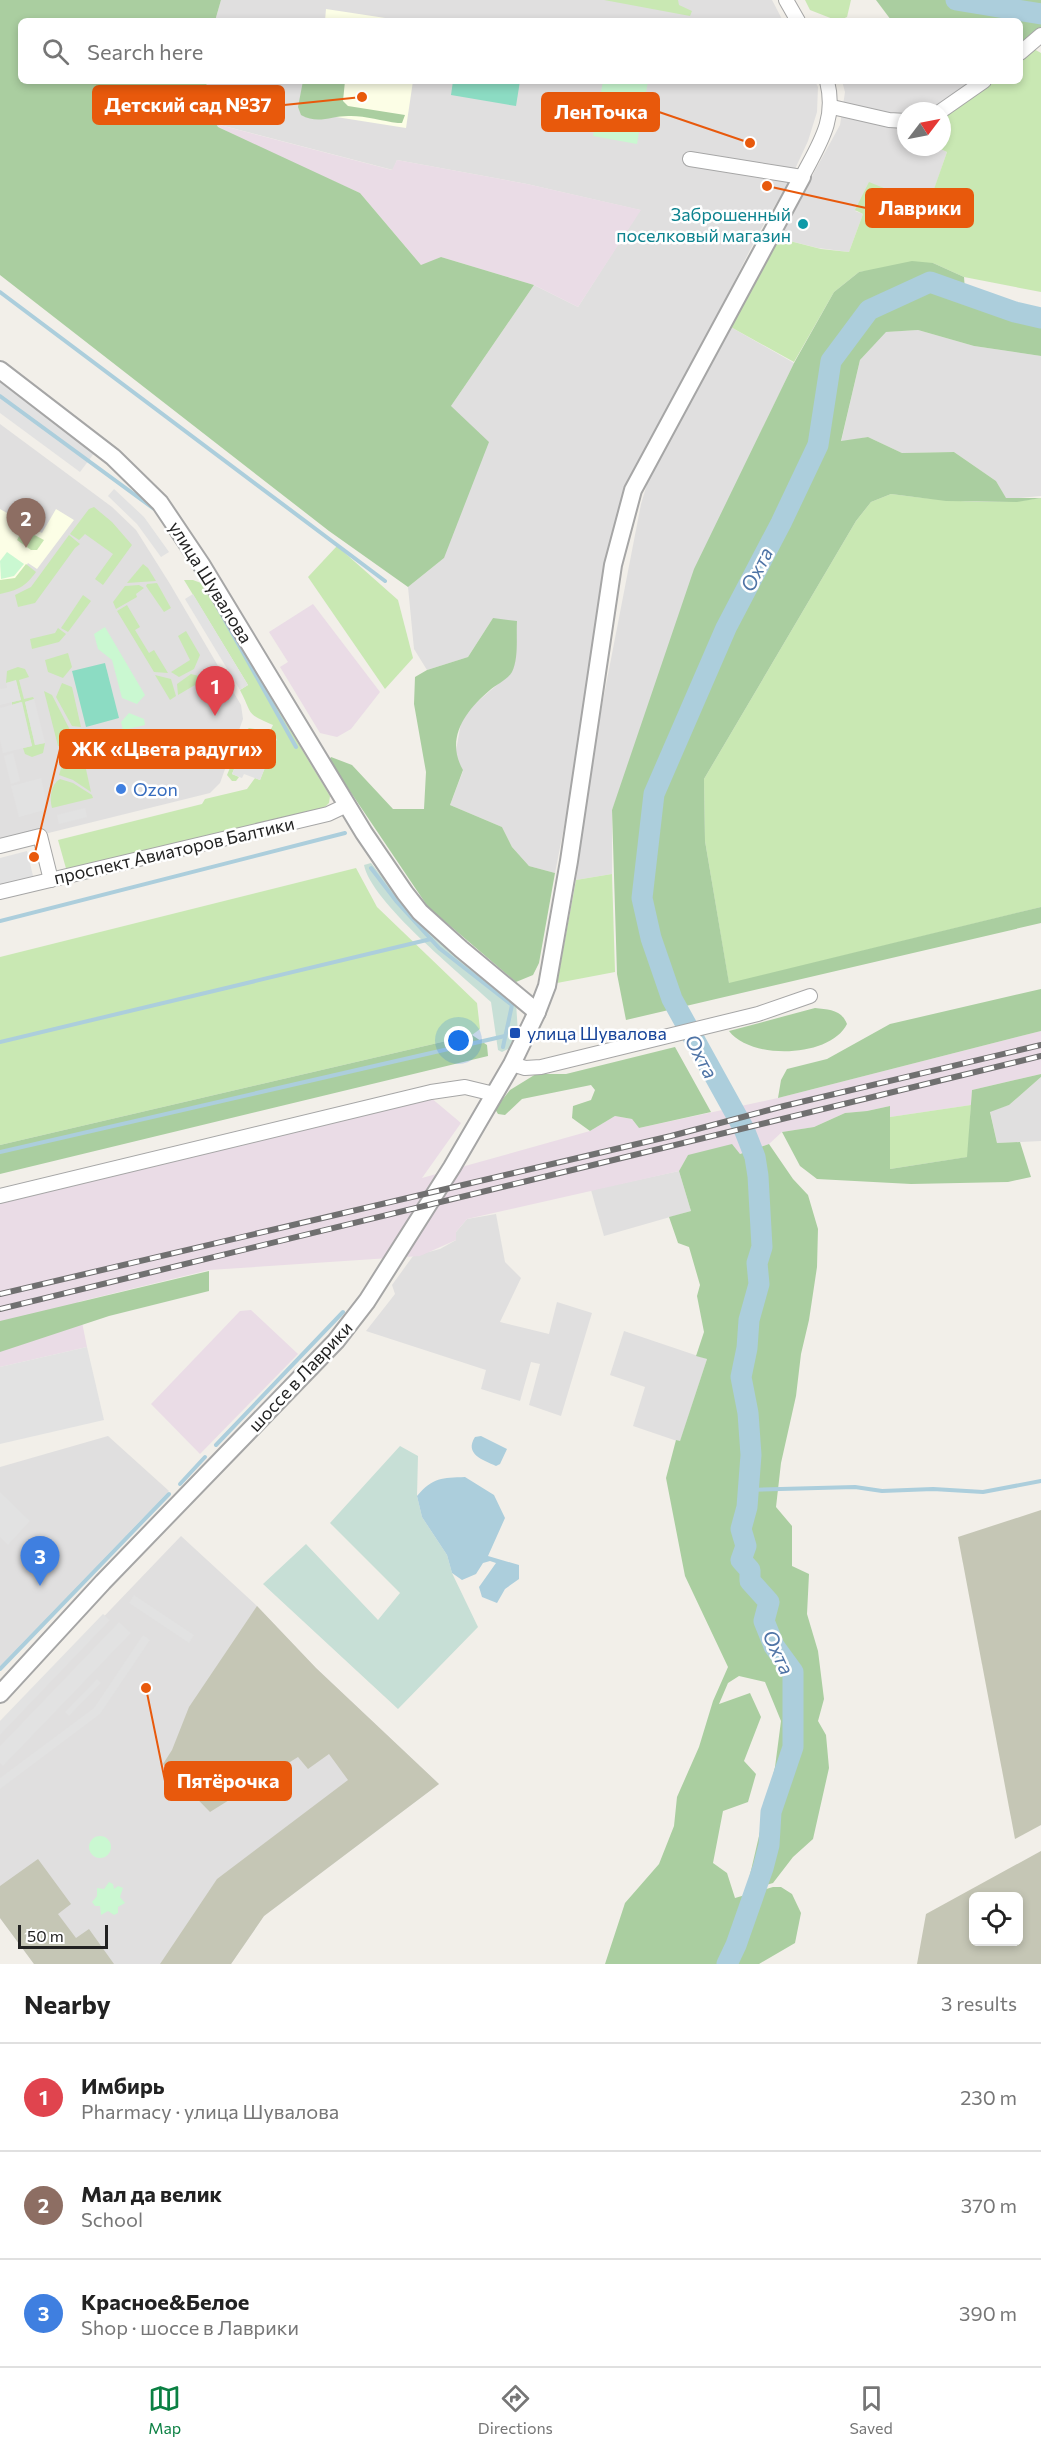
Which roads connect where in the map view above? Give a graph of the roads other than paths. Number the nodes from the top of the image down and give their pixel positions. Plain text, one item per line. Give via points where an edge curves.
1 (786, 0) edge
2 (796, 18) edge
3 (1041, 34) edge
4 (1023, 50) edge
5 (827, 84) edge
6 (980, 84) edge
7 (951, 104) edge
8 (831, 107) junction
9 (897, 120) edge
10 (690, 159) dead end
11 (802, 177) junction
12 (0, 370) edge
13 (347, 805) junction
14 (0, 846) edge
15 (51, 880) junction
16 (0, 892) edge
17 (810, 996) dead end
18 (537, 1012) junction
19 (512, 1064) junction
20 (494, 1094) junction
21 (0, 1196) edge
22 (0, 1694) edge

1 - 2 street
3 - 4 street
5 - 8 street
6 - 7 street
8 - 9 street
8 - 11 street via 828,126
10 - 11 street
11 - 18 street, шоссе в Лаврики via 633,490 613,565 569,861 547,986
12 - 13 street, улица Шувалова via 113,457 160,503
13 - 15 street, проспект Авиаторов Балтики via 328,814
13 - 18 street, улица Шувалова via 420,912
14 - 15 street via 40,836
15 - 16 street, проспект Авиаторов Балтики
17 - 19 street via 758,1014 541,1067
18 - 19 street, шоссе в Лаврики
19 - 20 street, шоссе в Лаврики
20 - 21 street via 465,1087 431,1092
20 - 22 street, шоссе в Лаврики via 368,1301 336,1341

